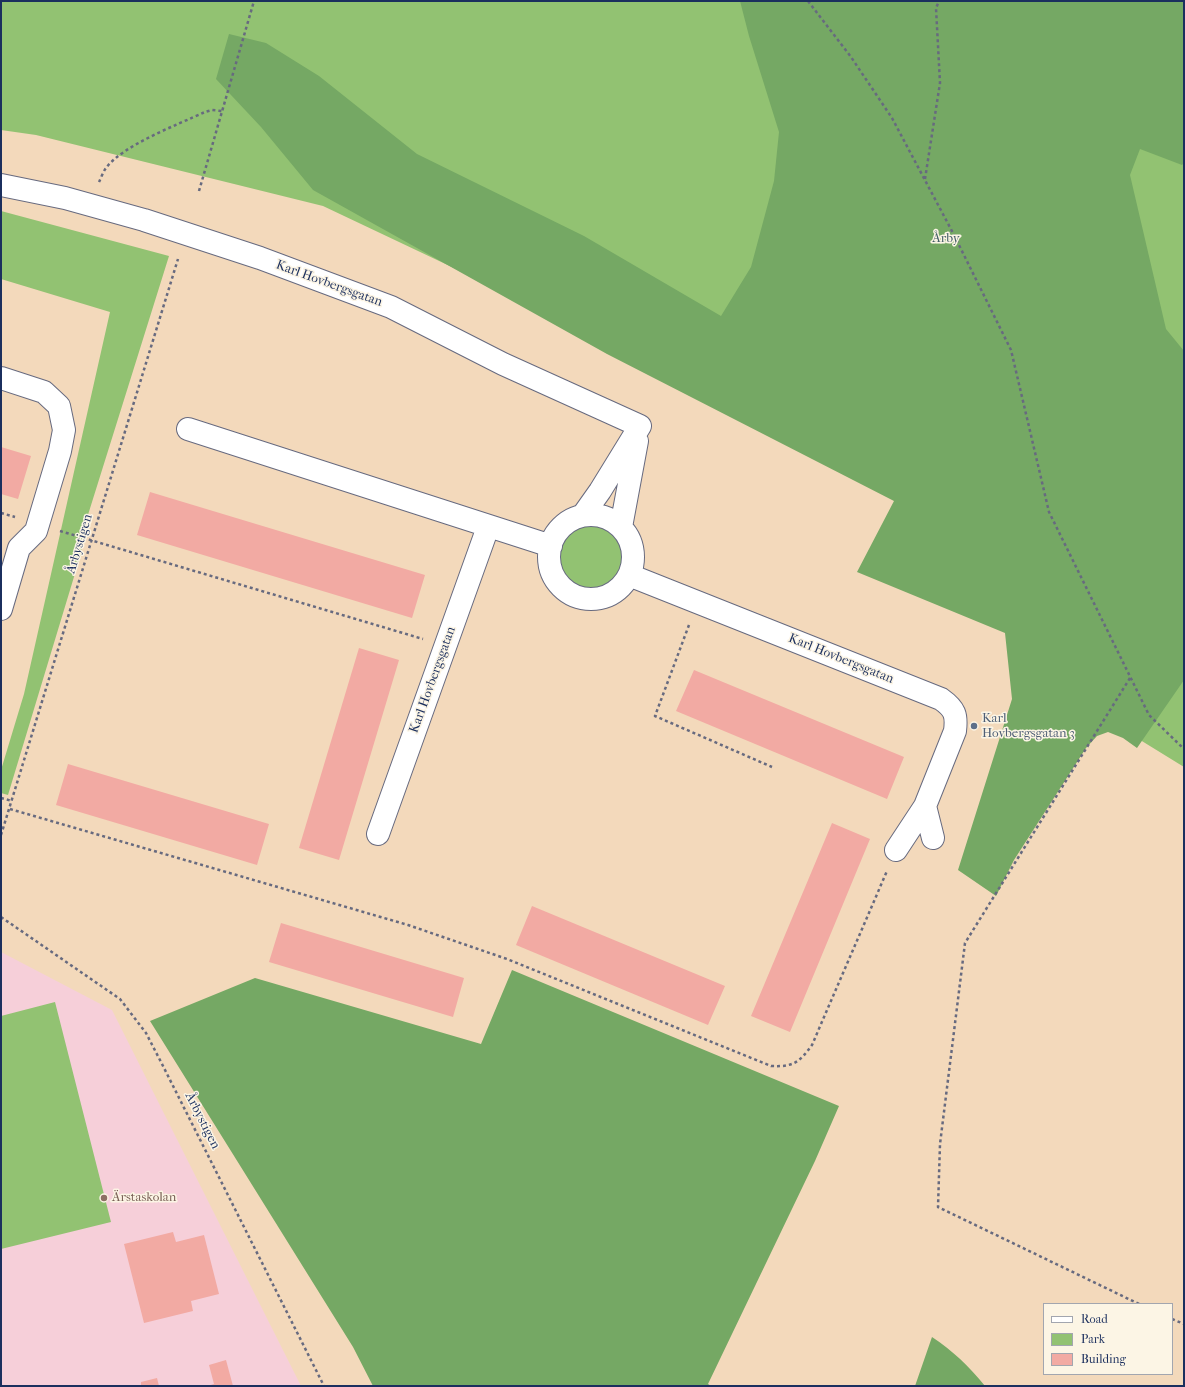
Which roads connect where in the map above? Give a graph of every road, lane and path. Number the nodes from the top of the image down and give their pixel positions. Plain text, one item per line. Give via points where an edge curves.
1 (254, 1) edge
2 (808, 1) edge
3 (939, 1) edge
4 (222, 111) junction
5 (924, 180) junction
6 (1, 185) edge
7 (199, 191) dead end
8 (89, 205) junction
9 (178, 259) dead end
10 (1, 378) edge
11 (640, 426) junction
12 (188, 429) dead end
13 (1, 513) edge
14 (583, 515) junction
15 (38, 524) junction
16 (621, 526) junction
17 (488, 527) junction
18 (92, 540) junction
19 (551, 546) junction
20 (630, 574) junction
21 (697, 602) junction
22 (1, 609) edge
23 (445, 646) junction
24 (1130, 678) junction
25 (1184, 748) edge
26 (772, 767) dead end
27 (1, 798) edge
28 (12, 801) junction
29 (925, 806) junction
30 (10, 809) junction
31 (378, 834) dead end
32 (1, 835) edge
33 (933, 838) dead end
34 (896, 850) joint
35 (1, 917) edge
36 (1137, 1303) edge
37 (1173, 1319) edge
38 (1184, 1324) edge
39 (324, 1386) edge

1 - 4 path
2 - 5 path via 851,57 892,118
3 - 5 path via 936,8 940,83
4 - 7 path
4 - 8 path via 204,112 115,158 105,169
5 - 24 path via 1011,350 1049,512
6 - 8 street, Karl Hovbergsgatan
8 - 11 street, Karl Hovbergsgatan via 260,258 391,307 503,364
9 - 18 path, Årbystigen
10 - 15 street via 44,392 59,406 64,430
11 - 14 street
11 - 16 street
12 - 17 street
13 - 15 path
14 - 16 street via 610,518
14 - 19 street via 570,520 559,530
15 - 18 path
15 - 22 street via 36,531 19,548
16 - 20 street via 630,539 634,555
17 - 19 street
17 - 23 street, Karl Hovbergsgatan
18 - 23 path
18 - 28 path, Årbystigen
19 - 20 street via 551,568 556,580 577,597 604,597 616,591
20 - 21 street, Karl Hovbergsgatan
21 - 26 path via 655,716
21 - 29 street, Karl Hovbergsgatan via 941,699 949,705 956,718 955,731
23 - 31 street, Karl Hovbergsgatan
24 - 25 path via 1149,715
24 - 36 path via 965,943 940,1144 938,1207
27 - 28 path
28 - 30 path, Årbystigen
29 - 33 street
29 - 34 street, Karl Hovbergsgatan
30 - 32 path, Årbystigen
30 - 34 path via 408,925 507,959 771,1066 787,1067 802,1059 812,1045
35 - 39 path, Årbystigen via 113,993 133,1014 161,1062
37 - 38 path

